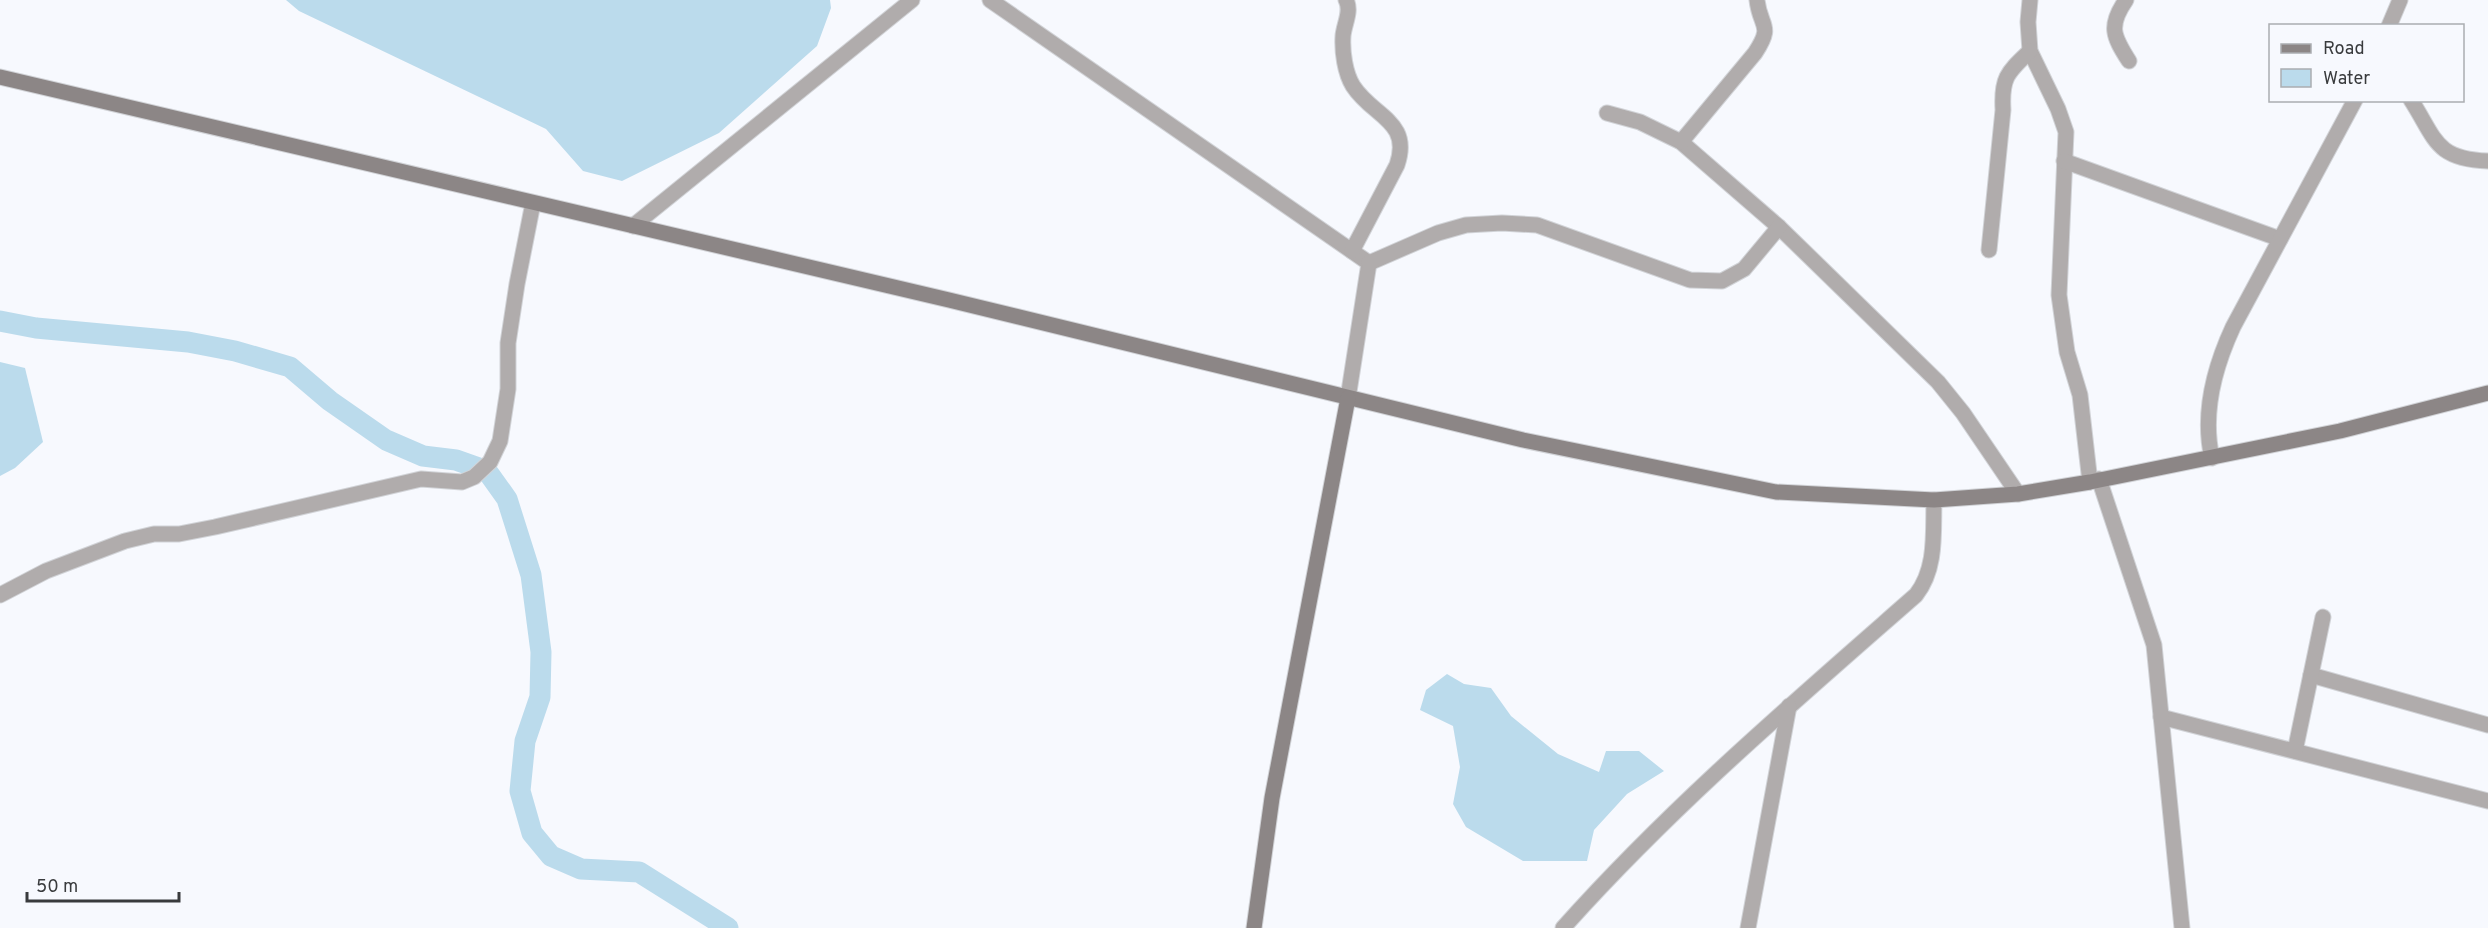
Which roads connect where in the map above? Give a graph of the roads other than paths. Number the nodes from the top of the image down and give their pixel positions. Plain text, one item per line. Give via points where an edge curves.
1 (912, 0) edge
2 (990, 0) edge
3 (1757, 0) edge
4 (2030, 0) edge
5 (2126, 0) edge
6 (2400, 0) edge
7 (1350, 2) edge
8 (2390, 24) edge
9 (2030, 51) junction
10 (2129, 61) dead end
11 (0, 77) edge
12 (2354, 102) edge
13 (2412, 102) edge
14 (1607, 113) dead end
15 (1681, 142) junction
16 (2064, 161) junction
17 (2488, 161) edge
18 (533, 203) junction
19 (633, 226) junction
20 (1779, 226) junction
21 (2280, 239) junction
22 (1989, 250) dead end
23 (1352, 251) junction
24 (1369, 263) junction
25 (2488, 393) edge
26 (1348, 398) junction
27 (2212, 458) junction
28 (2095, 480) junction
29 (2018, 494) junction
30 (1934, 501) junction
31 (0, 595) edge
32 (2323, 617) dead end
33 (2311, 675) junction
34 (1789, 706) junction
35 (2161, 717) junction
36 (2488, 725) edge
37 (2295, 751) junction
38 (2488, 801) edge
39 (1254, 928) edge
40 (1563, 928) edge
41 (1748, 928) edge
42 (2182, 928) edge

1 - 19 street
2 - 23 street
3 - 15 street via 1766,26 1765,38
4 - 9 street
5 - 10 street via 2113,24 2115,39
6 - 8 street
7 - 23 street via 1343,36 1344,60 1353,86 1400,135 1401,151
9 - 16 street via 2066,132
9 - 22 street via 2011,69 2001,90
11 - 18 main road
12 - 21 street
13 - 17 street via 2438,145 2451,155
14 - 15 street via 1640,122
15 - 20 street
16 - 21 street
16 - 28 street via 2059,295 2067,352 2080,396
18 - 19 main road
18 - 31 street via 508,343 508,389 501,441 490,462 474,477 462,482 421,479 215,527 125,541 46,571
19 - 26 main road
20 - 24 street via 1744,269 1722,281 1690,280 1537,225 1502,223 1466,225 1438,233
20 - 29 street via 1938,382
21 - 27 street via 2218,359 2207,437
23 - 24 street
24 - 26 street
25 - 27 main road via 2340,431
26 - 30 main road via 1523,441 1776,492
26 - 39 main road via 1272,798
27 - 28 main road
28 - 29 main road
28 - 35 street via 2154,645
29 - 30 main road
30 - 34 street via 1932,558 1926,583
32 - 33 street
33 - 36 street
33 - 37 street
34 - 40 street via 1659,828
34 - 41 street
35 - 37 street
35 - 42 street
37 - 38 street

